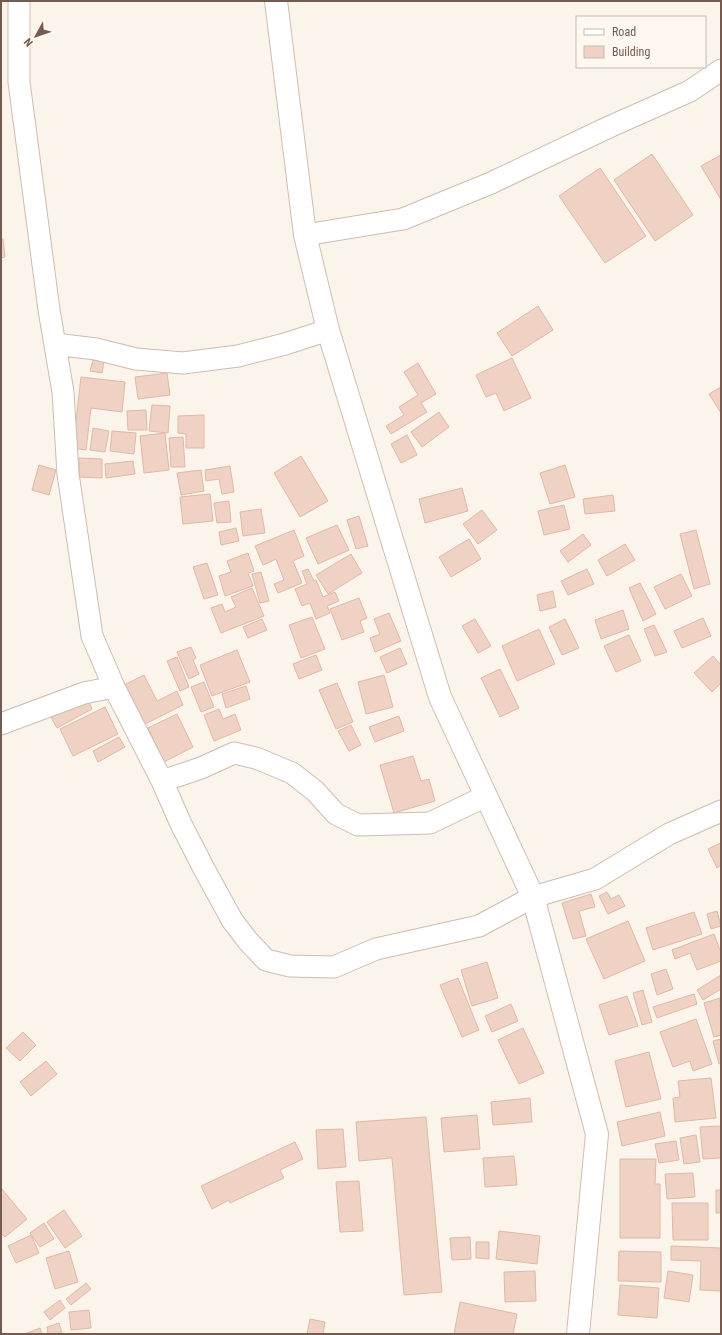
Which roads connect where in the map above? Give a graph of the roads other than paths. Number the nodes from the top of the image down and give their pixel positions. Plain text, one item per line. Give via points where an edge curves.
1 (19, 1) edge
2 (276, 1) edge
3 (721, 70) edge
4 (305, 234) junction
5 (328, 330) junction
6 (55, 344) junction
7 (114, 687) junction
8 (1, 724) edge
9 (162, 781) junction
10 (486, 796) junction
11 (721, 811) edge
12 (533, 897) junction
13 (578, 1334) edge

1 - 6 street via 19,82
2 - 4 main road
3 - 4 street via 690,91 491,183 403,219
4 - 5 main road
5 - 6 street via 238,356 183,363 136,359 96,349
5 - 10 main road via 440,697
6 - 7 street via 63,392 68,474 92,636
7 - 8 street via 84,693
7 - 9 street
9 - 10 street via 201,768 234,753 256,758 292,773 315,791 336,814 358,825 430,823
9 - 12 street via 181,824 232,920 266,960 290,966 334,967 376,948 479,926
10 - 12 main road
11 - 12 street via 669,834 595,879
12 - 13 main road via 597,1134

